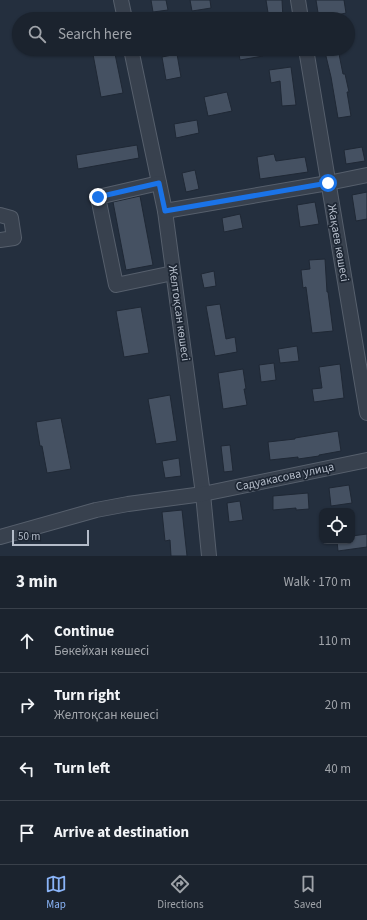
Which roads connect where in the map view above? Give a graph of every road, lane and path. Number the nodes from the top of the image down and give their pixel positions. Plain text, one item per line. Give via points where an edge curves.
1 (121, 0) edge
2 (298, 0) edge
3 (124, 12) edge
4 (300, 12) edge
5 (132, 56) edge
6 (307, 56) edge
7 (367, 175) edge
8 (159, 183) junction
9 (328, 183) junction
10 (165, 211) junction
11 (0, 215) edge
12 (0, 240) edge
13 (173, 273) junction
14 (367, 412) edge
15 (367, 460) edge
16 (204, 494) junction
17 (0, 537) edge
18 (209, 556) edge

1 - 3 street
2 - 4 street
5 - 8 street, Желтоқсан көшесі
6 - 9 street, Жақаев көшесі
7 - 9 street
8 - 10 street, Желтоқсан көшесі
8 - 13 street via 98,197 116,285
9 - 10 street
9 - 14 street, Жақаев көшесі
10 - 13 street, Желтоқсан көшесі
11 - 12 street via 11,218 14,238
13 - 16 street, Желтоқсан көшесі
15 - 16 street, Садуакасова улица
16 - 17 street, Садуакасова улица via 96,510
16 - 18 street, Желтоқсан көшесі

